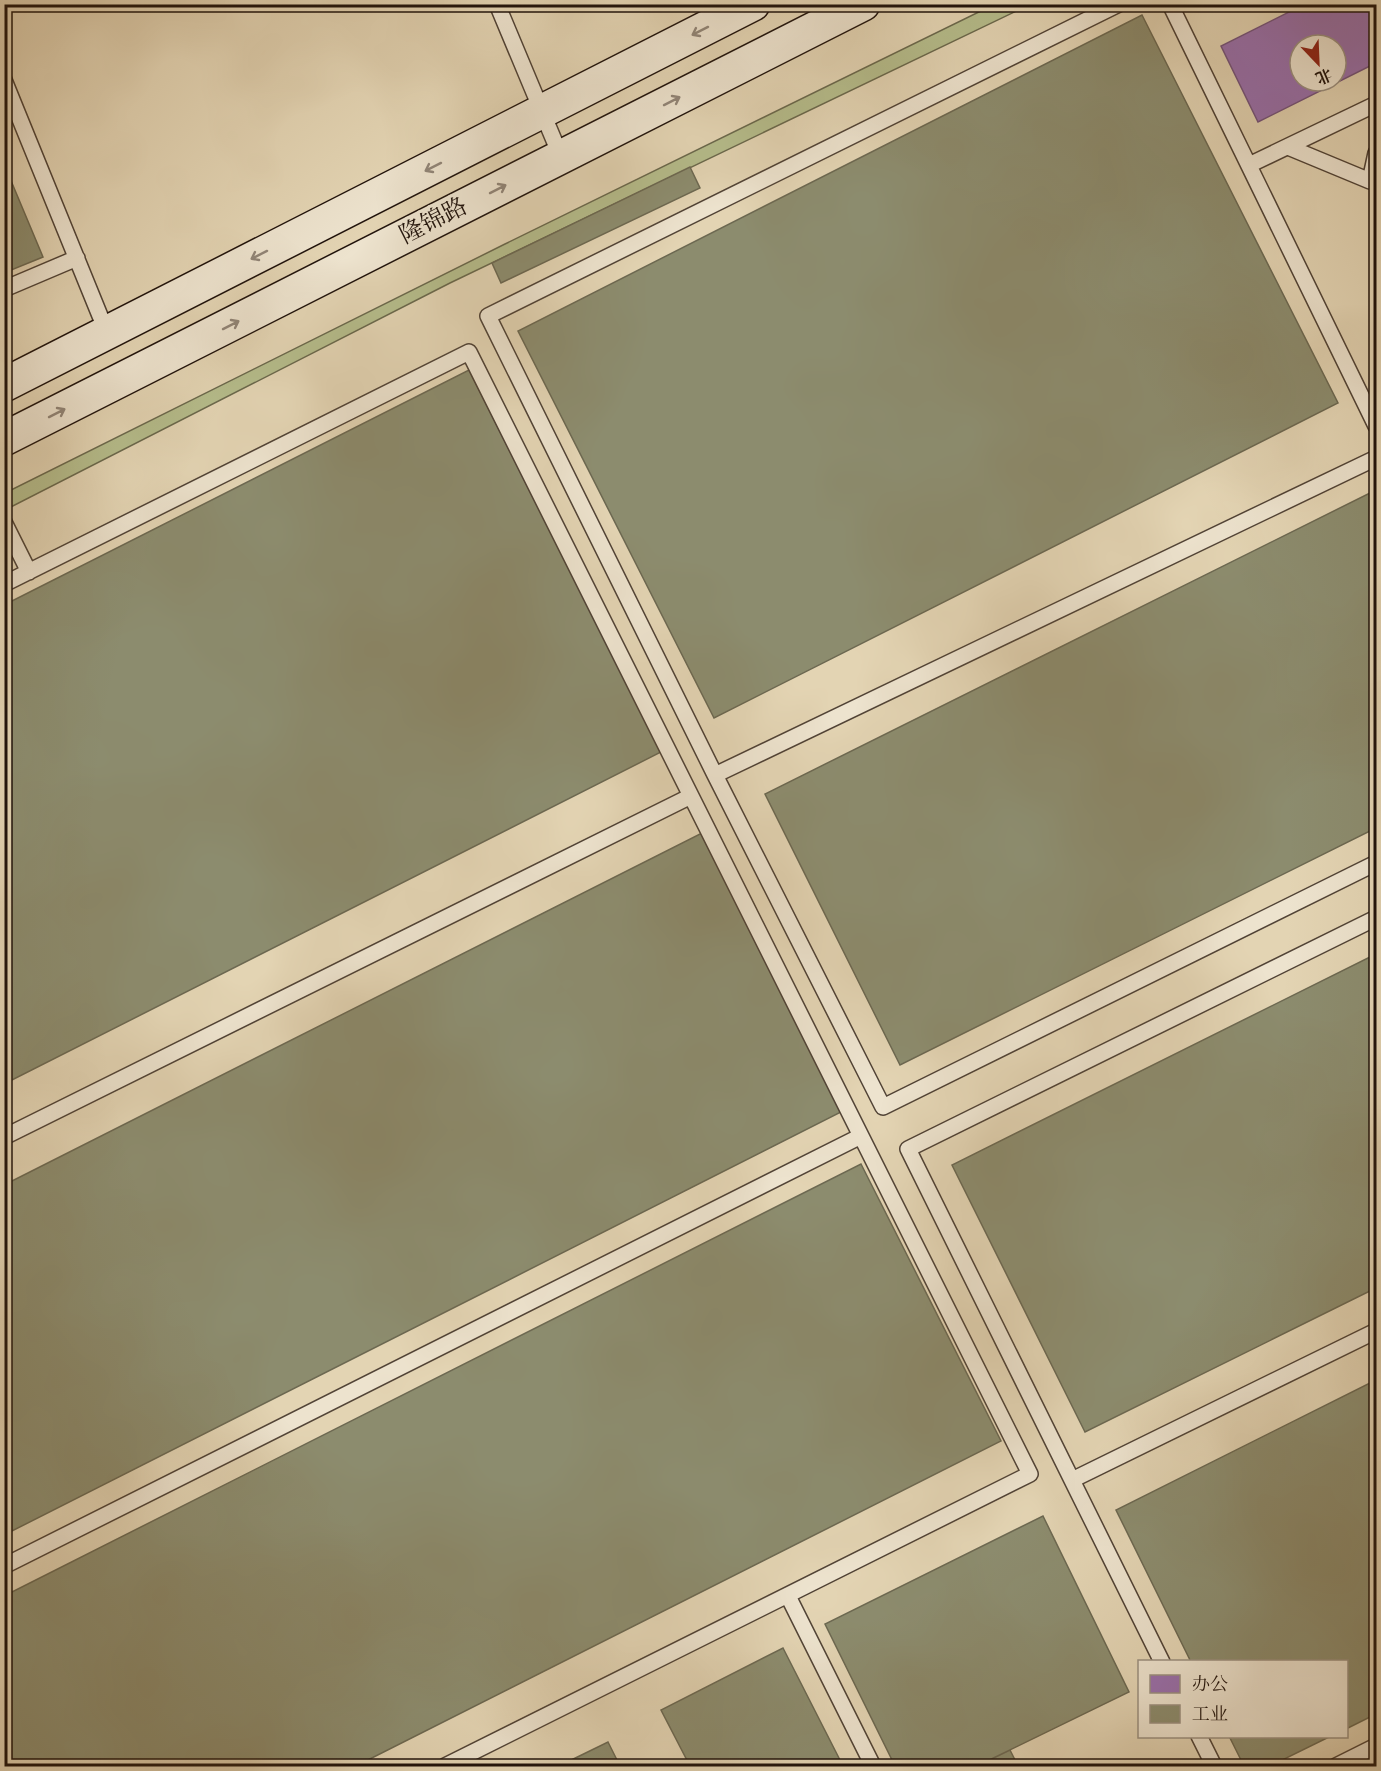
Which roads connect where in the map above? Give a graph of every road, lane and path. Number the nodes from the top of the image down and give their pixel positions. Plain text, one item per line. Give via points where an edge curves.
1 (496, 4) edge
2 (753, 4) edge
3 (863, 4) edge
4 (1119, 4) edge
5 (1170, 4) edge
6 (4, 80) edge
7 (1377, 104) edge
8 (542, 111) junction
9 (1288, 147) junction
10 (1377, 153) edge
11 (561, 157) junction
12 (1249, 165) junction
13 (76, 258) junction
14 (4, 289) edge
15 (107, 333) junction
16 (4, 385) edge
17 (1377, 426) edge
18 (4, 439) edge
19 (1377, 458) edge
20 (4, 522) edge
21 (29, 572) junction
22 (4, 584) edge
23 (715, 775) junction
24 (691, 796) junction
25 (1377, 863) edge
26 (1377, 918) edge
27 (861, 1136) junction
28 (4, 1137) edge
29 (1377, 1331) edge
30 (1072, 1480) junction
31 (4, 1566) edge
32 (788, 1596) junction
33 (1161, 1660) edge
34 (1200, 1738) edge
35 (1377, 1746) edge
36 (446, 1767) edge
37 (873, 1767) edge
38 (1214, 1767) edge
39 (1336, 1767) edge

1 - 8 lane
2 -> 8 main road, 隆锦路
11 -> 3 main road, 隆锦路
4 - 23 lane via 488,316
5 - 12 lane
6 - 13 lane
7 - 9 lane
8 - 11 lane
8 -> 15 main road, 隆锦路
9 - 10 lane via 1370,180
9 - 12 lane
18 -> 11 main road, 隆锦路
12 - 17 lane
13 - 14 lane
13 - 15 lane
15 - 16 main road, 隆锦路
19 - 23 lane
20 - 21 lane
21 - 22 lane
21 - 24 lane via 469,352
23 - 25 lane via 883,1107
24 - 27 lane
24 - 28 lane
26 - 30 lane via 908,1149
27 - 31 lane
27 - 32 lane via 1030,1474
29 - 30 lane
30 - 33 lane
32 - 36 lane
32 - 37 lane
34 - 38 lane
35 - 39 lane

